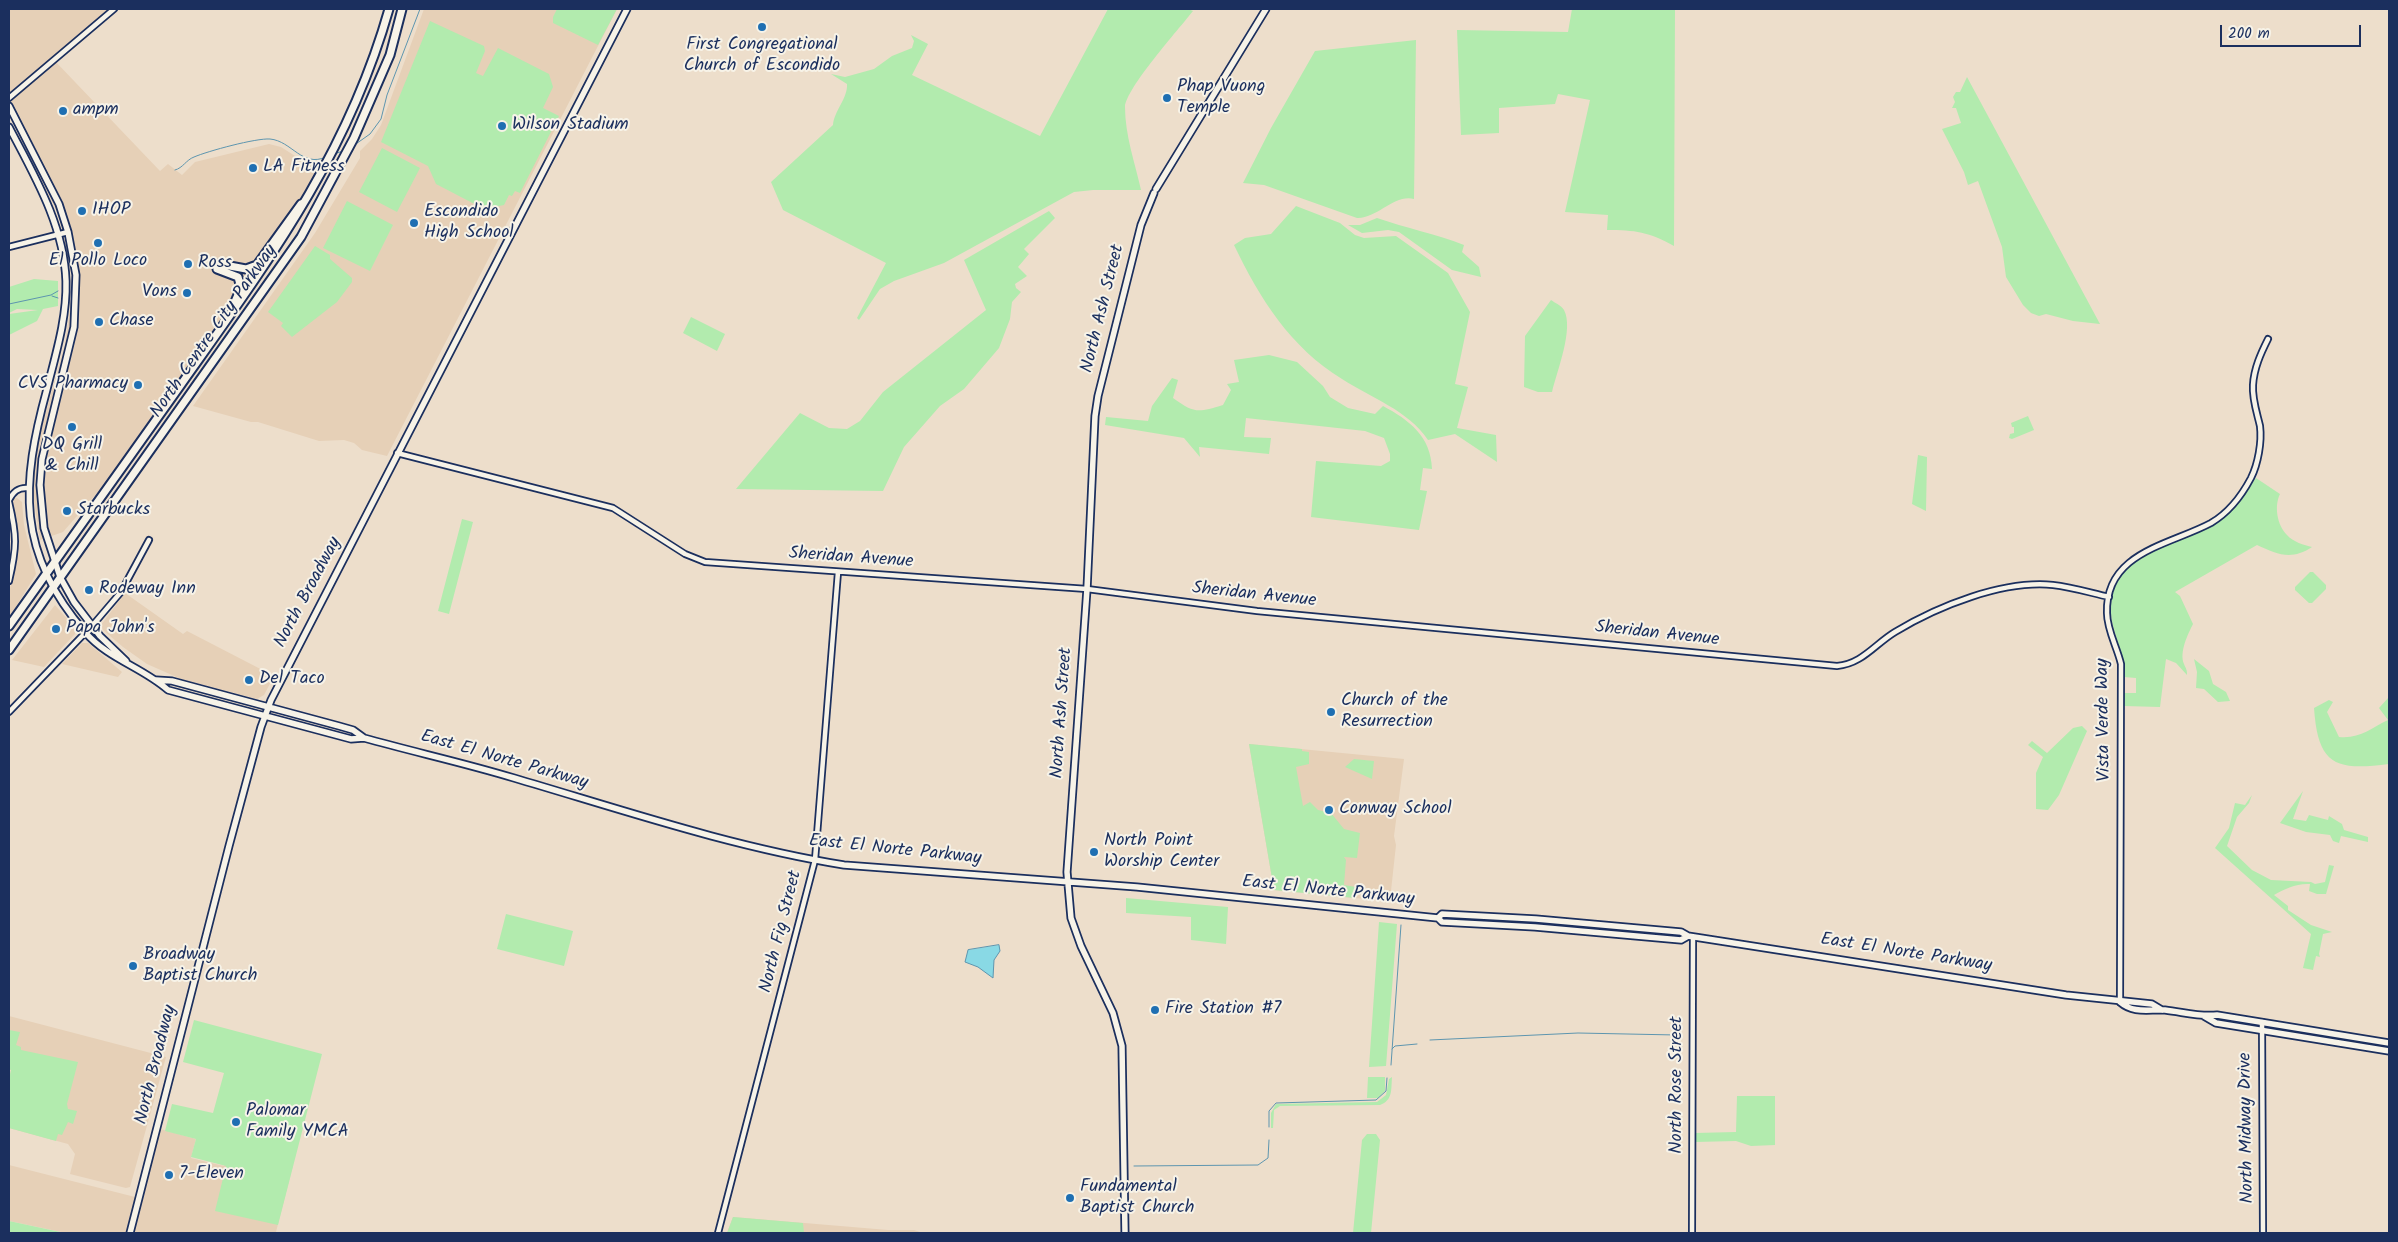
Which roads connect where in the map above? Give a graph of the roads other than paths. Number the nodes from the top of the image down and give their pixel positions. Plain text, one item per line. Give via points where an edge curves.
1 (114, 9) edge
2 (389, 9) edge
3 (402, 9) edge
4 (627, 9) edge
5 (1266, 9) edge
6 (9, 98) edge
7 (9, 106) edge
8 (9, 127) edge
9 (310, 196) junction
10 (68, 232) junction
11 (58, 234) junction
12 (9, 247) edge
13 (230, 316) junction
14 (2268, 338) dead end
15 (397, 453) junction
16 (28, 488) junction
17 (9, 501) edge
18 (149, 540) dead end
19 (55, 562) junction
20 (838, 572) junction
21 (46, 574) junction
22 (60, 577) junction
23 (9, 581) edge
24 (53, 587) junction
25 (1086, 589) junction
26 (2109, 597) junction
27 (9, 626) edge
28 (92, 626) junction
29 (85, 632) junction
30 (9, 650) edge
31 (128, 663) junction
32 (156, 680) junction
33 (268, 707) junction
34 (9, 712) edge
35 (265, 717) junction
36 (364, 738) junction
37 (815, 860) junction
38 (1068, 882) junction
39 (1691, 936) junction
40 (2120, 1002) junction
41 (2204, 1016) junction
42 (2262, 1022) junction
43 (2262, 1031) junction
44 (2389, 1043) edge
45 (2389, 1051) edge
46 (130, 1233) edge
47 (718, 1233) edge
48 (1124, 1233) edge
49 (1692, 1233) edge
50 (2263, 1233) edge

1 - 6 street
2 - 9 highway, North Centre City Parkway via 378,48 330,160
3 - 22 highway, North Centre City Parkway via 390,55 346,157 301,237
4 - 15 main road, North Broadway
5 - 25 main road, North Ash Street via 1155,191 1141,225 1098,396
7 - 10 main road via 53,191
8 - 11 main road
9 - 13 highway, North Centre City Parkway
9 - 13 highway via 257,264 246,269 218,266 235,274 240,282 241,288
10 - 11 street
10 - 19 main road via 76,275 74,327 40,473 42,517
11 - 12 street
11 - 16 main road via 66,280 65,309 32,444
13 - 19 highway, North Centre City Parkway
14 - 26 street, Vista Verde Way via 2255,369 2253,384 2260,428 2259,450 2250,479 2229,510 2211,523 2134,558 2121,570
15 - 20 street, Sheridan Avenue via 609,506 685,554 705,562
15 - 33 main road, North Broadway
16 - 17 street via 22,487 13,492
16 - 21 main road via 32,529
17 - 23 street via 16,552
18 - 28 street via 120,592
19 - 21 highway, North Centre City Parkway
19 - 22 main road
20 - 25 street, Sheridan Avenue
20 - 37 street, North Fig Street
21 - 24 main road
21 - 27 highway, North Centre City Parkway
22 - 24 highway, North Centre City Parkway
22 - 28 main road
24 - 29 main road
24 - 30 highway, North Centre City Parkway
25 - 26 street, Sheridan Avenue via 1257,611 1838,666 1858,660 1892,634 1958,602 2008,588 2053,585
25 - 38 main road, North Ash Street
26 - 40 street, Vista Verde Way via 2108,624 2121,664
28 - 31 main road
29 - 31 main road via 112,657
29 - 34 street
31 - 32 main road, East El Norte Parkway
32 - 33 main road, East El Norte Parkway via 172,681
32 - 35 main road, East El Norte Parkway via 183,696
33 - 35 main road, North Broadway
33 - 36 main road, East El Norte Parkway via 353,730
35 - 36 main road, East El Norte Parkway via 351,740
35 - 46 main road, North Broadway
36 - 37 main road, East El Norte Parkway via 513,777 679,827
37 - 38 main road, East El Norte Parkway
37 - 47 street, North Fig Street
38 - 39 main road, East El Norte Parkway via 1137,886 1438,918 1442,914 1536,919 1681,932
38 - 48 main road, North Ash Street via 1071,918 1113,1013 1122,1046
39 - 40 main road, East El Norte Parkway
39 - 49 street, North Rose Street
40 - 41 main road, East El Norte Parkway via 2128,1000 2152,1004 2162,1010
41 - 42 main road, East El Norte Parkway
41 - 43 main road, East El Norte Parkway via 2216,1023
42 - 43 street, North Midway Drive
42 - 44 main road, East El Norte Parkway
43 - 45 main road, East El Norte Parkway
43 - 50 street, North Midway Drive

